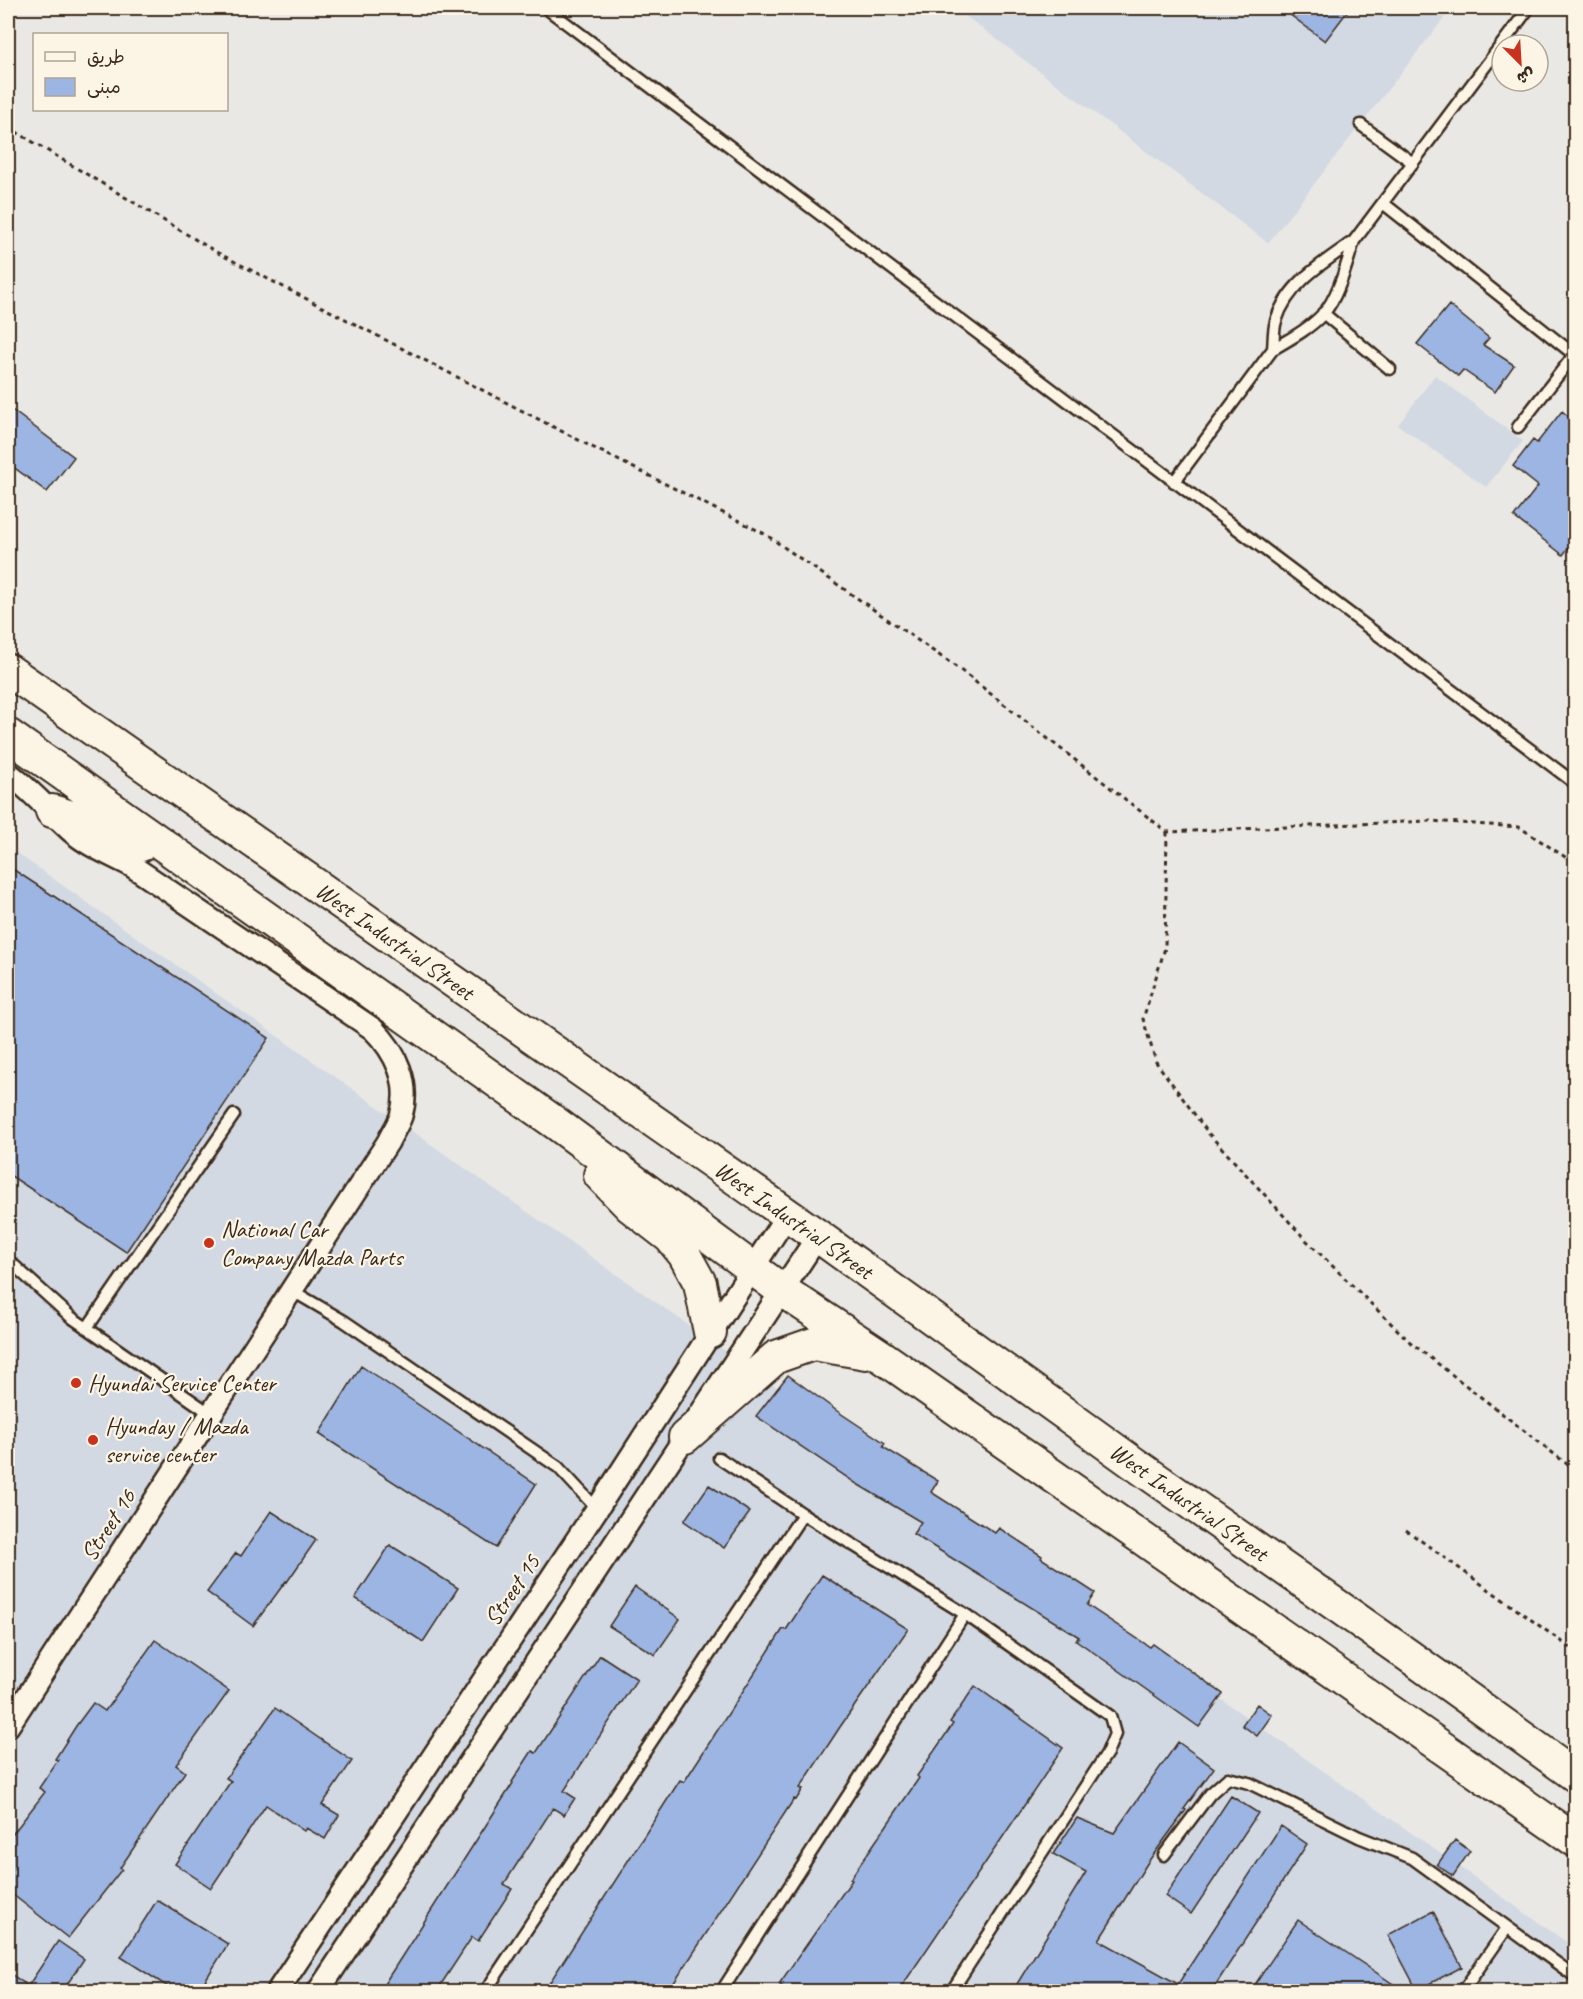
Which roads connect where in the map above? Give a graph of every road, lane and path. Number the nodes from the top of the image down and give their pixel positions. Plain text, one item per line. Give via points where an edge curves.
1 (546, 8) edge
2 (1529, 8) edge
3 (1361, 124) dead end
4 (8, 127) edge
5 (1413, 163) junction
6 (1383, 203) junction
7 (1354, 242) junction
8 (1323, 314) junction
9 (1273, 349) junction
10 (1575, 355) edge
11 (1390, 369) dead end
12 (1518, 427) dead end
13 (1174, 482) junction
14 (8, 670) edge
15 (8, 735) edge
16 (8, 773) edge
17 (1575, 784) edge
18 (52, 811) junction
19 (1167, 832) junction
20 (179, 856) junction
21 (1575, 864) edge
22 (234, 1115) dead end
23 (556, 1124) junction
24 (787, 1215) junction
25 (818, 1236) junction
26 (8, 1260) edge
27 (753, 1269) junction
28 (291, 1290) junction
29 (783, 1291) junction
30 (87, 1328) junction
31 (710, 1332) junction
32 (881, 1356) junction
33 (211, 1414) junction
34 (685, 1437) junction
35 (719, 1458) dead end
36 (1575, 1471) edge
37 (597, 1509) junction
38 (803, 1514) junction
39 (1406, 1530) dead end
40 (965, 1614) junction
41 (1575, 1652) edge
42 (8, 1726) edge
43 (1575, 1776) edge
44 (1575, 1841) edge
45 (1164, 1856) dead end
46 (1507, 1928) junction
47 (1575, 1977) edge
48 (277, 1992) edge
49 (318, 1992) edge
50 (485, 1992) edge
51 (721, 1992) edge
52 (951, 1992) edge
53 (1462, 1992) edge

1 - 13 lane
2 - 5 lane
3 - 5 lane
4 - 19 path via 219,253 765,534 959,669
5 - 6 lane
6 - 7 lane
6 - 10 lane
7 - 8 lane via 1341,281
7 - 9 lane via 1321,264 1292,291 1276,321
8 - 9 lane
8 - 11 lane
9 - 13 lane
10 - 12 lane
13 - 17 lane
14 - 24 main road, West Industrial Street
15 - 20 main road
16 - 18 street
18 - 20 main road via 130,842
18 - 28 street, Street 16 via 97,848 132,866 363,1022 381,1036 398,1062 404,1090 401,1117
19 - 21 path via 1430,821 1519,826
19 - 36 path via 1165,948 1143,1019 1156,1062 1209,1134 1306,1240 1410,1342
20 - 23 main road
22 - 30 lane
23 - 27 main road
23 - 31 main road via 597,1173 684,1254 700,1283
24 - 25 main road, West Industrial Street
24 - 27 street, Street 15
25 - 29 street
25 - 43 main road, West Industrial Street
26 - 30 lane
27 - 29 main road
27 - 31 street, Street 15
28 - 33 street, Street 16
28 - 37 lane via 344,1321 558,1467
29 - 32 main road
29 - 34 street
30 - 33 lane
31 - 37 street, Street 15
32 - 34 main road via 813,1344 794,1349 768,1363
32 - 44 main road
33 - 42 street, Street 16
34 - 49 street
35 - 38 lane
37 - 48 street, Street 15
38 - 40 lane
38 - 50 lane
39 - 41 path
40 - 51 lane
40 - 52 lane via 1110,1716 1115,1734 1107,1753
45 - 46 lane via 1210,1794 1228,1778 1249,1783 1359,1837 1412,1858
46 - 47 lane
46 - 53 lane

